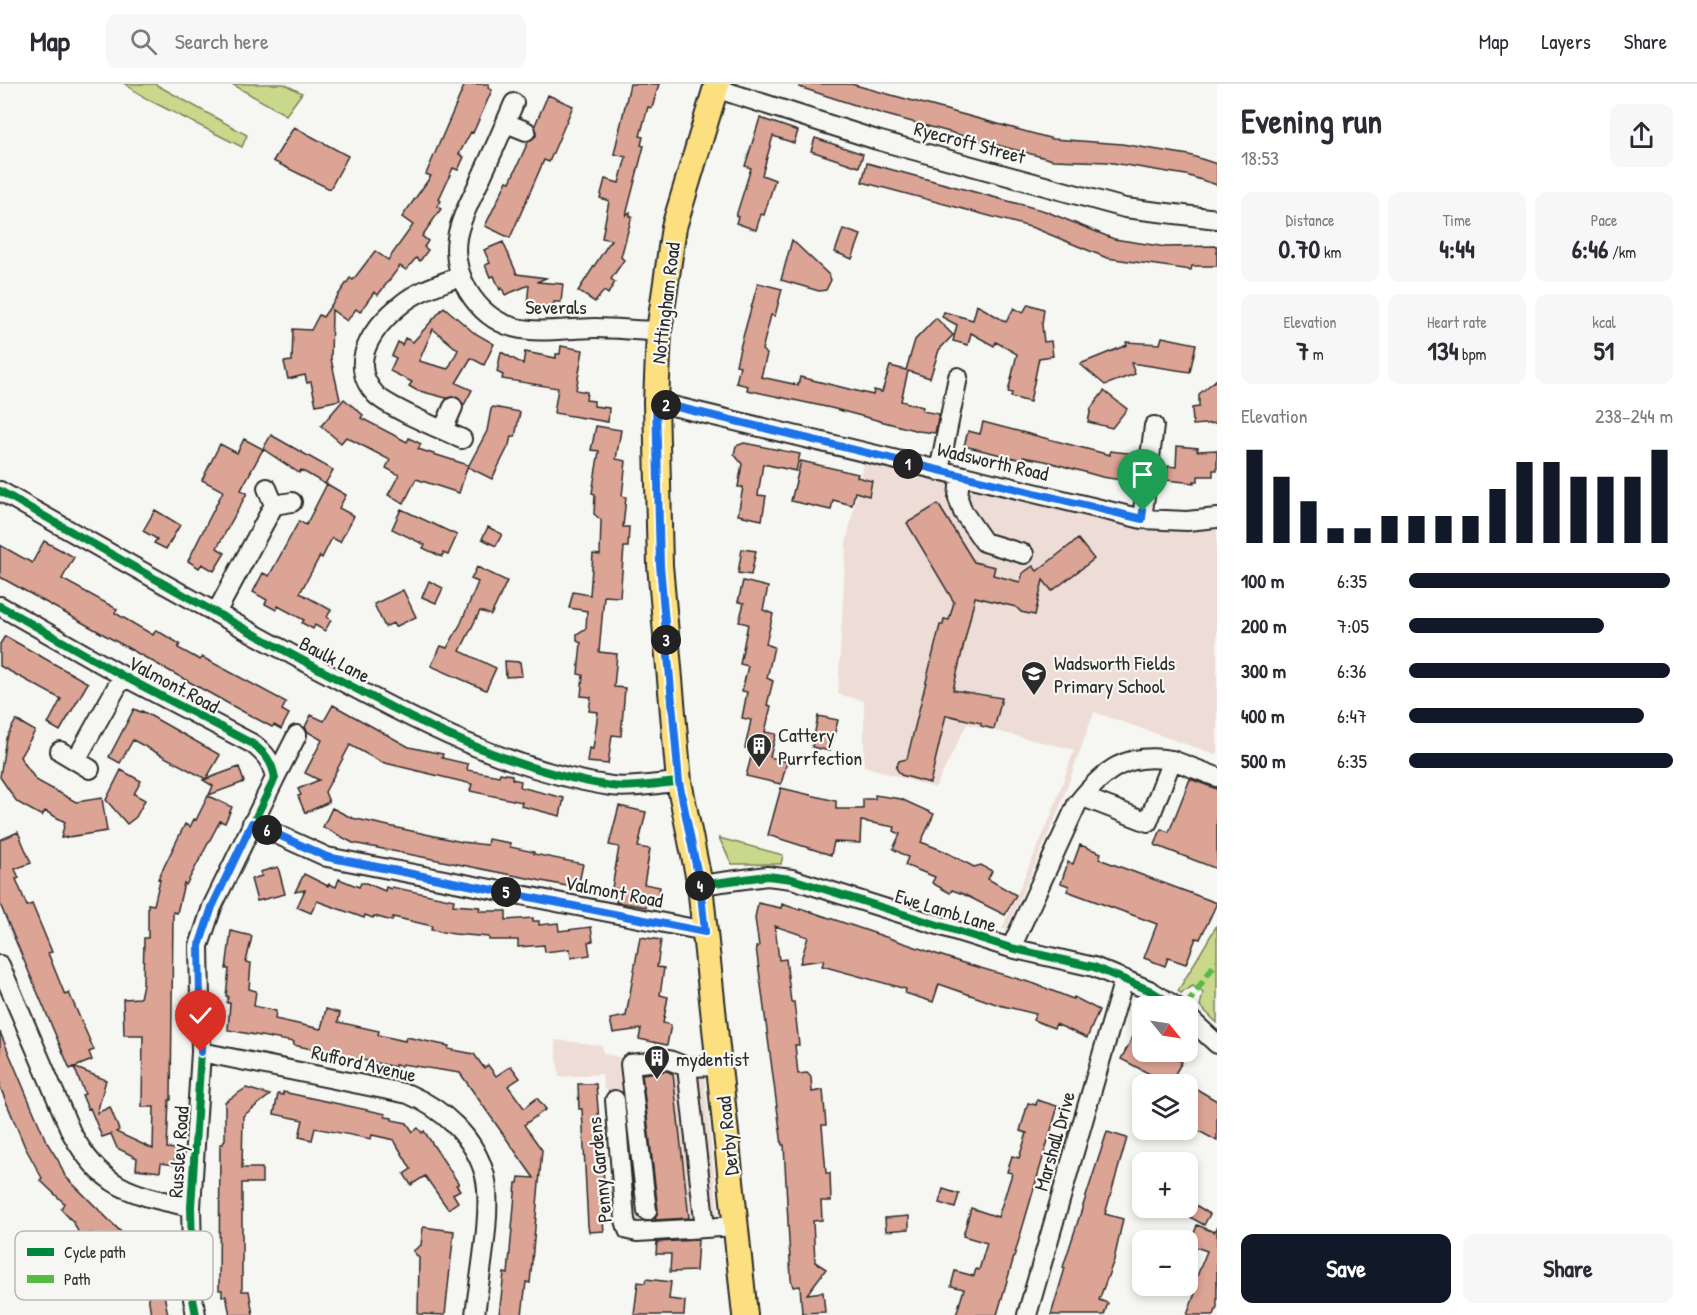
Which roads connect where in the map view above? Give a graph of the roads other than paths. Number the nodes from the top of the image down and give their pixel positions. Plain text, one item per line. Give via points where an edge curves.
1 (716, 86) edge
2 (514, 103) dead end
3 (506, 123) junction
4 (525, 131) dead end
5 (1217, 219) edge
6 (460, 276) junction
7 (659, 331) junction
8 (958, 377) dead end
9 (656, 402) junction
10 (453, 407) dead end
11 (1154, 426) dead end
12 (443, 430) junction
13 (462, 439) dead end
14 (939, 471) junction
15 (960, 476) junction
16 (0, 491) edge
17 (277, 498) dead end
18 (1217, 518) edge
19 (1142, 519) junction
20 (1024, 554) dead end
21 (0, 606) edge
22 (216, 613) junction
23 (123, 676) junction
24 (297, 735) dead end
25 (75, 760) dead end
26 (1172, 760) junction
27 (1217, 777) edge
28 (274, 778) junction
29 (679, 782) junction
30 (1083, 797) junction
31 (252, 823) junction
32 (700, 885) junction
33 (705, 932) junction
34 (1011, 948) junction
35 (0, 965) edge
36 (1124, 979) junction
37 (1158, 996) edge
38 (1198, 1026) edge
39 (1217, 1044) edge
40 (201, 1052) junction
41 (719, 1066) junction
42 (687, 1067) junction
43 (615, 1100) dead end
44 (191, 1208) junction
45 (647, 1210) dead end
46 (737, 1226) junction
47 (705, 1228) junction
48 (192, 1231) edge
49 (193, 1300) edge
50 (196, 1315) edge
51 (475, 1315) edge
52 (745, 1315) edge
53 (1027, 1315) edge

1 - 5 street, Ryecroft Street via 877,141 1125,208
1 - 7 main road, Nottingham Road via 675,227
2 - 3 street, Severals
3 - 4 street
3 - 6 street, Severals via 457,237
6 - 7 street, Severals via 475,302 506,326 545,332 595,328
6 - 12 street via 404,303 371,336 363,351 364,376 375,394
7 - 9 main road, Nottingham Road
8 - 14 street
9 - 14 street, Wadsworth Road
9 - 29 main road, Nottingham Road via 660,565
10 - 12 street
11 - 19 street
12 - 13 street
14 - 15 street, Wadsworth Road
15 - 19 street, Wadsworth Road
15 - 20 street via 958,498 963,512 984,542
16 - 22 street, Baulk Lane
17 - 22 street
18 - 19 street, Wadsworth Road
21 - 23 street, Valmont Road
22 - 29 street, Baulk Lane via 427,726 531,768 613,786
23 - 25 street, Valmont Road
23 - 28 street, Valmont Road via 253,744 270,760
24 - 28 street
26 - 27 street
26 - 30 street via 1156,757 1108,769
26 - 30 street via 1148,822
28 - 31 street
29 - 32 main road, Nottingham Road
30 - 34 street
31 - 33 street, Valmont Road via 327,857
31 - 40 street, Russley Road via 201,937
32 - 33 main road, Derby Road
32 - 34 street, Ewe Lamb Lane via 767,876 792,879
33 - 41 main road, Derby Road
34 - 36 street, Ewe Lamb Lane via 1076,962
35 - 44 street via 81,1150 118,1187
36 - 37 street, Ewe Lamb Lane
36 - 53 street, Marshall Drive
38 - 39 street
40 - 44 street, Russley Road
40 - 51 street, Rufford Avenue via 408,1094 433,1105 453,1122 485,1176
41 - 42 street
41 - 46 main road, Derby Road
42 - 45 street via 669,1060 630,1064
42 - 47 street
43 - 47 street, Penny Gardens via 628,1230
44 - 48 street, Russley Road
46 - 47 street
46 - 52 main road, Derby Road
49 - 50 street, Russley Road

